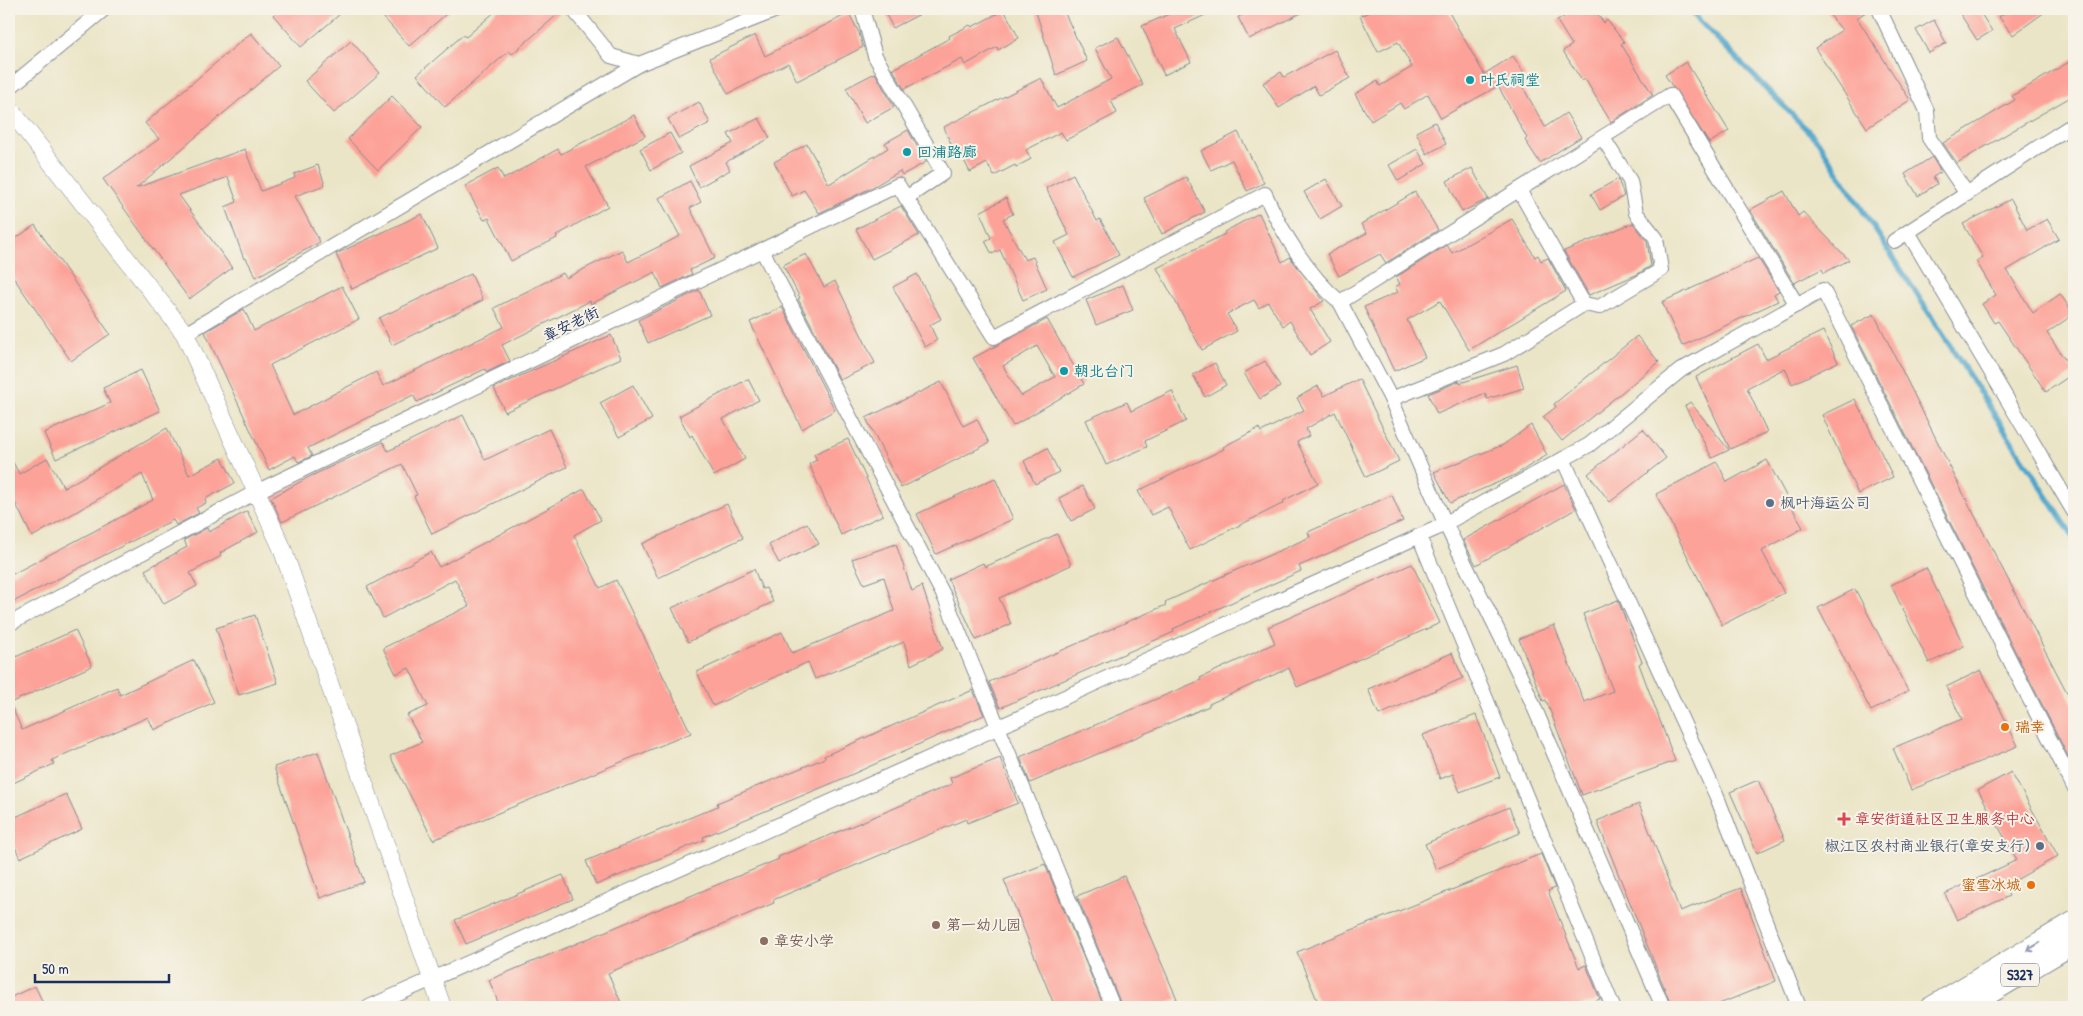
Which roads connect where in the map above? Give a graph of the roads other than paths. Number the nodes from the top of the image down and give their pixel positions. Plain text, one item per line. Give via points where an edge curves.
1 (104, 9) edge
2 (573, 9) edge
3 (779, 9) edge
4 (862, 9) edge
5 (1879, 9) edge
6 (639, 64) junction
7 (9, 88) edge
8 (9, 108) edge
9 (2074, 124) edge
10 (1602, 138) junction
11 (1519, 190) junction
12 (1967, 194) junction
13 (906, 198) junction
14 (1908, 232) junction
15 (1894, 241) dead end
16 (762, 250) junction
17 (1340, 302) junction
18 (1584, 304) junction
19 (1797, 304) junction
20 (185, 334) junction
21 (1391, 399) junction
22 (1563, 459) junction
23 (258, 491) junction
24 (2074, 512) edge
25 (1445, 523) junction
26 (1419, 536) junction
27 (9, 624) edge
28 (999, 727) junction
29 (2074, 787) edge
30 (2074, 922) edge
31 (2074, 943) edge
32 (431, 980) junction
33 (369, 1007) edge
34 (442, 1007) edge
35 (1113, 1007) edge
36 (1613, 1007) edge
37 (1662, 1007) edge
38 (1799, 1007) edge
39 (1932, 1007) edge
40 (1966, 1007) edge

1 - 7 street
2 - 6 street via 612,56
3 - 6 street
4 - 13 street via 875,56 943,173
5 - 12 street via 1928,111 1929,138
6 - 20 street
8 - 20 street
9 - 12 street
10 - 11 street
10 - 18 street via 1630,181 1636,213 1656,238 1661,270 1599,307
10 - 19 street via 1670,95
11 - 17 street
11 - 18 street
12 - 14 street
13 - 16 street, 章安老街 via 898,185
13 - 17 street via 994,337 1265,194 1275,217 1323,288
14 - 15 street
14 - 24 street
16 - 23 street, 章安老街
16 - 28 street via 945,598
17 - 21 street
18 - 21 street via 1504,354
19 - 22 street via 1681,370 1589,445
19 - 29 street via 1823,290
20 - 23 street
21 - 25 street
22 - 25 street
22 - 38 street via 1717,797
23 - 27 street, 章安老街
23 - 32 street via 282,548
25 - 26 street
25 - 37 street via 1525,686
26 - 28 street
26 - 36 street
28 - 32 street
28 - 35 street
30 -> 39 main road
31 - 40 main road, S327
32 - 33 street
32 - 34 street

